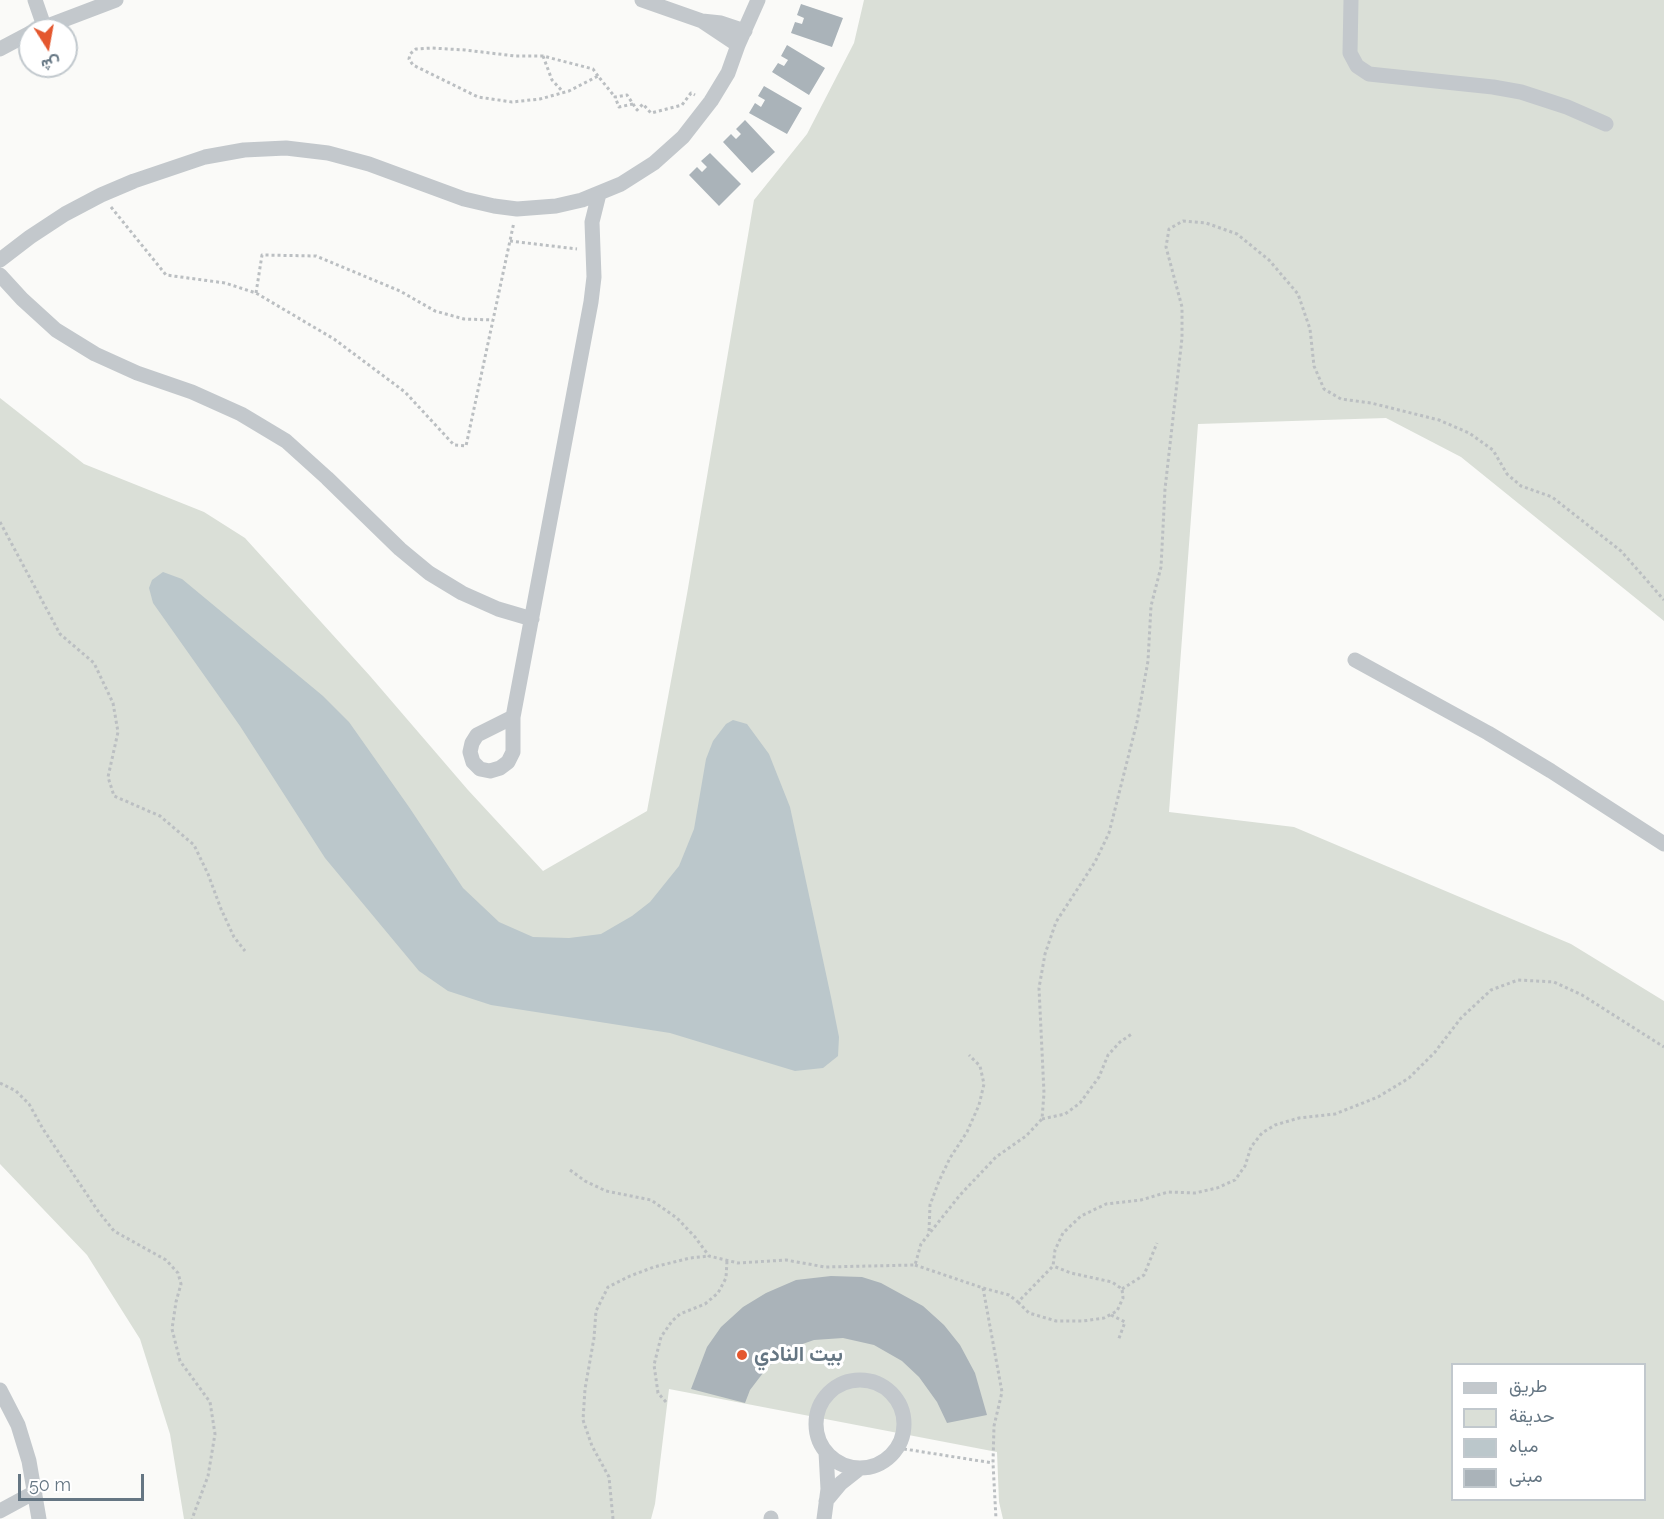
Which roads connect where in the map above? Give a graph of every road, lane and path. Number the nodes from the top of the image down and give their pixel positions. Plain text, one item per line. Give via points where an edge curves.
1 (35, 0) edge
2 (116, 0) edge
3 (642, 0) edge
4 (758, 0) edge
5 (1351, 0) edge
6 (39, 18) edge
7 (68, 18) edge
8 (702, 21) junction
9 (745, 31) junction
10 (18, 39) edge
11 (738, 45) junction
12 (0, 49) edge
13 (543, 56) junction
14 (598, 76) junction
15 (564, 93) junction
16 (615, 97) junction
17 (711, 101) junction
18 (633, 104) junction
19 (1606, 124) dead end
20 (599, 194) junction
21 (101, 195) junction
22 (568, 204) junction
23 (517, 209) junction
24 (592, 231) junction
25 (510, 241) junction
26 (593, 251) junction
27 (0, 260) edge
28 (0, 275) edge
29 (256, 293) junction
30 (493, 320) junction
31 (0, 522) edge
32 (1664, 600) edge
33 (532, 619) junction
34 (1355, 660) dead end
35 (513, 717) dead end
36 (1664, 844) edge
37 (245, 951) dead end
38 (1133, 1033) dead end
39 (1664, 1047) edge
40 (969, 1056) dead end
41 (0, 1083) edge
42 (1042, 1119) junction
43 (570, 1170) dead end
44 (929, 1232) junction
45 (1157, 1243) dead end
46 (709, 1256) junction
47 (727, 1261) junction
48 (915, 1264) junction
49 (1053, 1266) junction
50 (983, 1288) junction
51 (1122, 1289) junction
52 (1018, 1302) junction
53 (1111, 1315) junction
54 (1118, 1341) dead end
55 (0, 1390) edge
56 (666, 1402) dead end
57 (897, 1448) junction
58 (826, 1452) junction
59 (993, 1463) junction
60 (860, 1468) junction
61 (35, 1492) junction
62 (826, 1501) junction
63 (0, 1510) edge
64 (39, 1519) edge
65 (192, 1519) edge
66 (613, 1519) edge
67 (824, 1519) edge
68 (996, 1519) edge

1 - 6 street
2 - 7 street
3 - 8 street
4 - 9 street
5 - 19 street via 1350,53 1357,66 1369,74 1521,92
8 - 9 street
8 - 11 street
9 - 11 street
10 - 12 street
11 - 17 street via 728,73
13 - 14 path via 593,69
13 - 15 path via 552,80
13 - 15 path via 432,48 416,49 409,59 412,65 478,97 519,102
14 - 15 path
14 - 16 path
16 - 18 path via 627,95
16 - 18 path via 619,107
17 - 18 path via 691,93 682,105 651,113 643,104 637,110
17 - 20 street via 683,137 654,163
20 - 22 street
20 - 24 street
21 - 23 street via 205,157 286,148 328,153 464,199
21 - 27 street via 56,220
21 - 29 path via 166,275 225,283
22 - 23 street
22 - 24 street
23 - 25 path
24 - 26 street
25 - 26 path
25 - 30 path
26 - 33 street via 591,302
28 - 33 street via 56,330 95,354 192,392 285,441 429,573 462,593
29 - 30 path via 262,255 316,256 400,291 435,311 464,319
29 - 30 path via 334,339 405,392 453,445 466,446
31 - 37 path via 60,634 94,663 113,703 118,732 108,777 114,796 160,816 194,845 220,909
32 - 42 path via 1621,551 1552,497 1521,486 1507,474 1493,450 1469,433 1439,420 1341,399 1324,389 1314,366 1310,329 1298,294 1269,260 1237,234 1183,220 1169,229 1166,247 1182,307 1182,338 1165,489 1161,567 1151,606 1148,661 1109,833 1056,922 1045,954 1039,988
33 - 35 street
34 - 36 street via 1488,733
38 - 42 path via 1108,1055 1100,1077 1080,1103 1065,1114
39 - 49 path via 1582,995 1554,982 1518,980 1491,990 1409,1078 1378,1097 1335,1114 1299,1118 1262,1132 1235,1180 1195,1193 1168,1192 1106,1204 1081,1216 1063,1233
40 - 44 path via 980,1066 984,1084 968,1132 939,1181 930,1206
41 - 65 path via 29,1104 114,1231 166,1260 178,1273 181,1284 172,1329 180,1361 210,1402 215,1434 208,1476
42 - 44 path via 996,1157
43 - 46 path via 606,1191 651,1200 677,1218
44 - 48 path
45 - 51 path via 1144,1275
46 - 47 path
46 - 66 path via 630,1276 608,1287 596,1311 583,1420 609,1477
47 - 48 path via 786,1260 825,1267
47 - 56 path via 726,1278 718,1293 705,1304 680,1314 661,1337 654,1375 658,1393
48 - 50 path
49 - 51 path via 1112,1281
49 - 52 path
50 - 52 path via 1009,1295
50 - 59 path via 1002,1392 994,1426
51 - 53 path via 1123,1298
52 - 53 path via 1029,1313 1056,1321
53 - 54 path via 1125,1322
55 - 61 street via 18,1425
57 - 58 street via 904,1429 902,1409 891,1392 863,1380 834,1389 821,1405 817,1434
57 - 59 path
57 - 60 street via 881,1463
58 - 60 street via 838,1462
58 - 62 street
59 - 68 path
60 - 62 street
61 - 63 street
61 - 64 street
62 - 67 street

